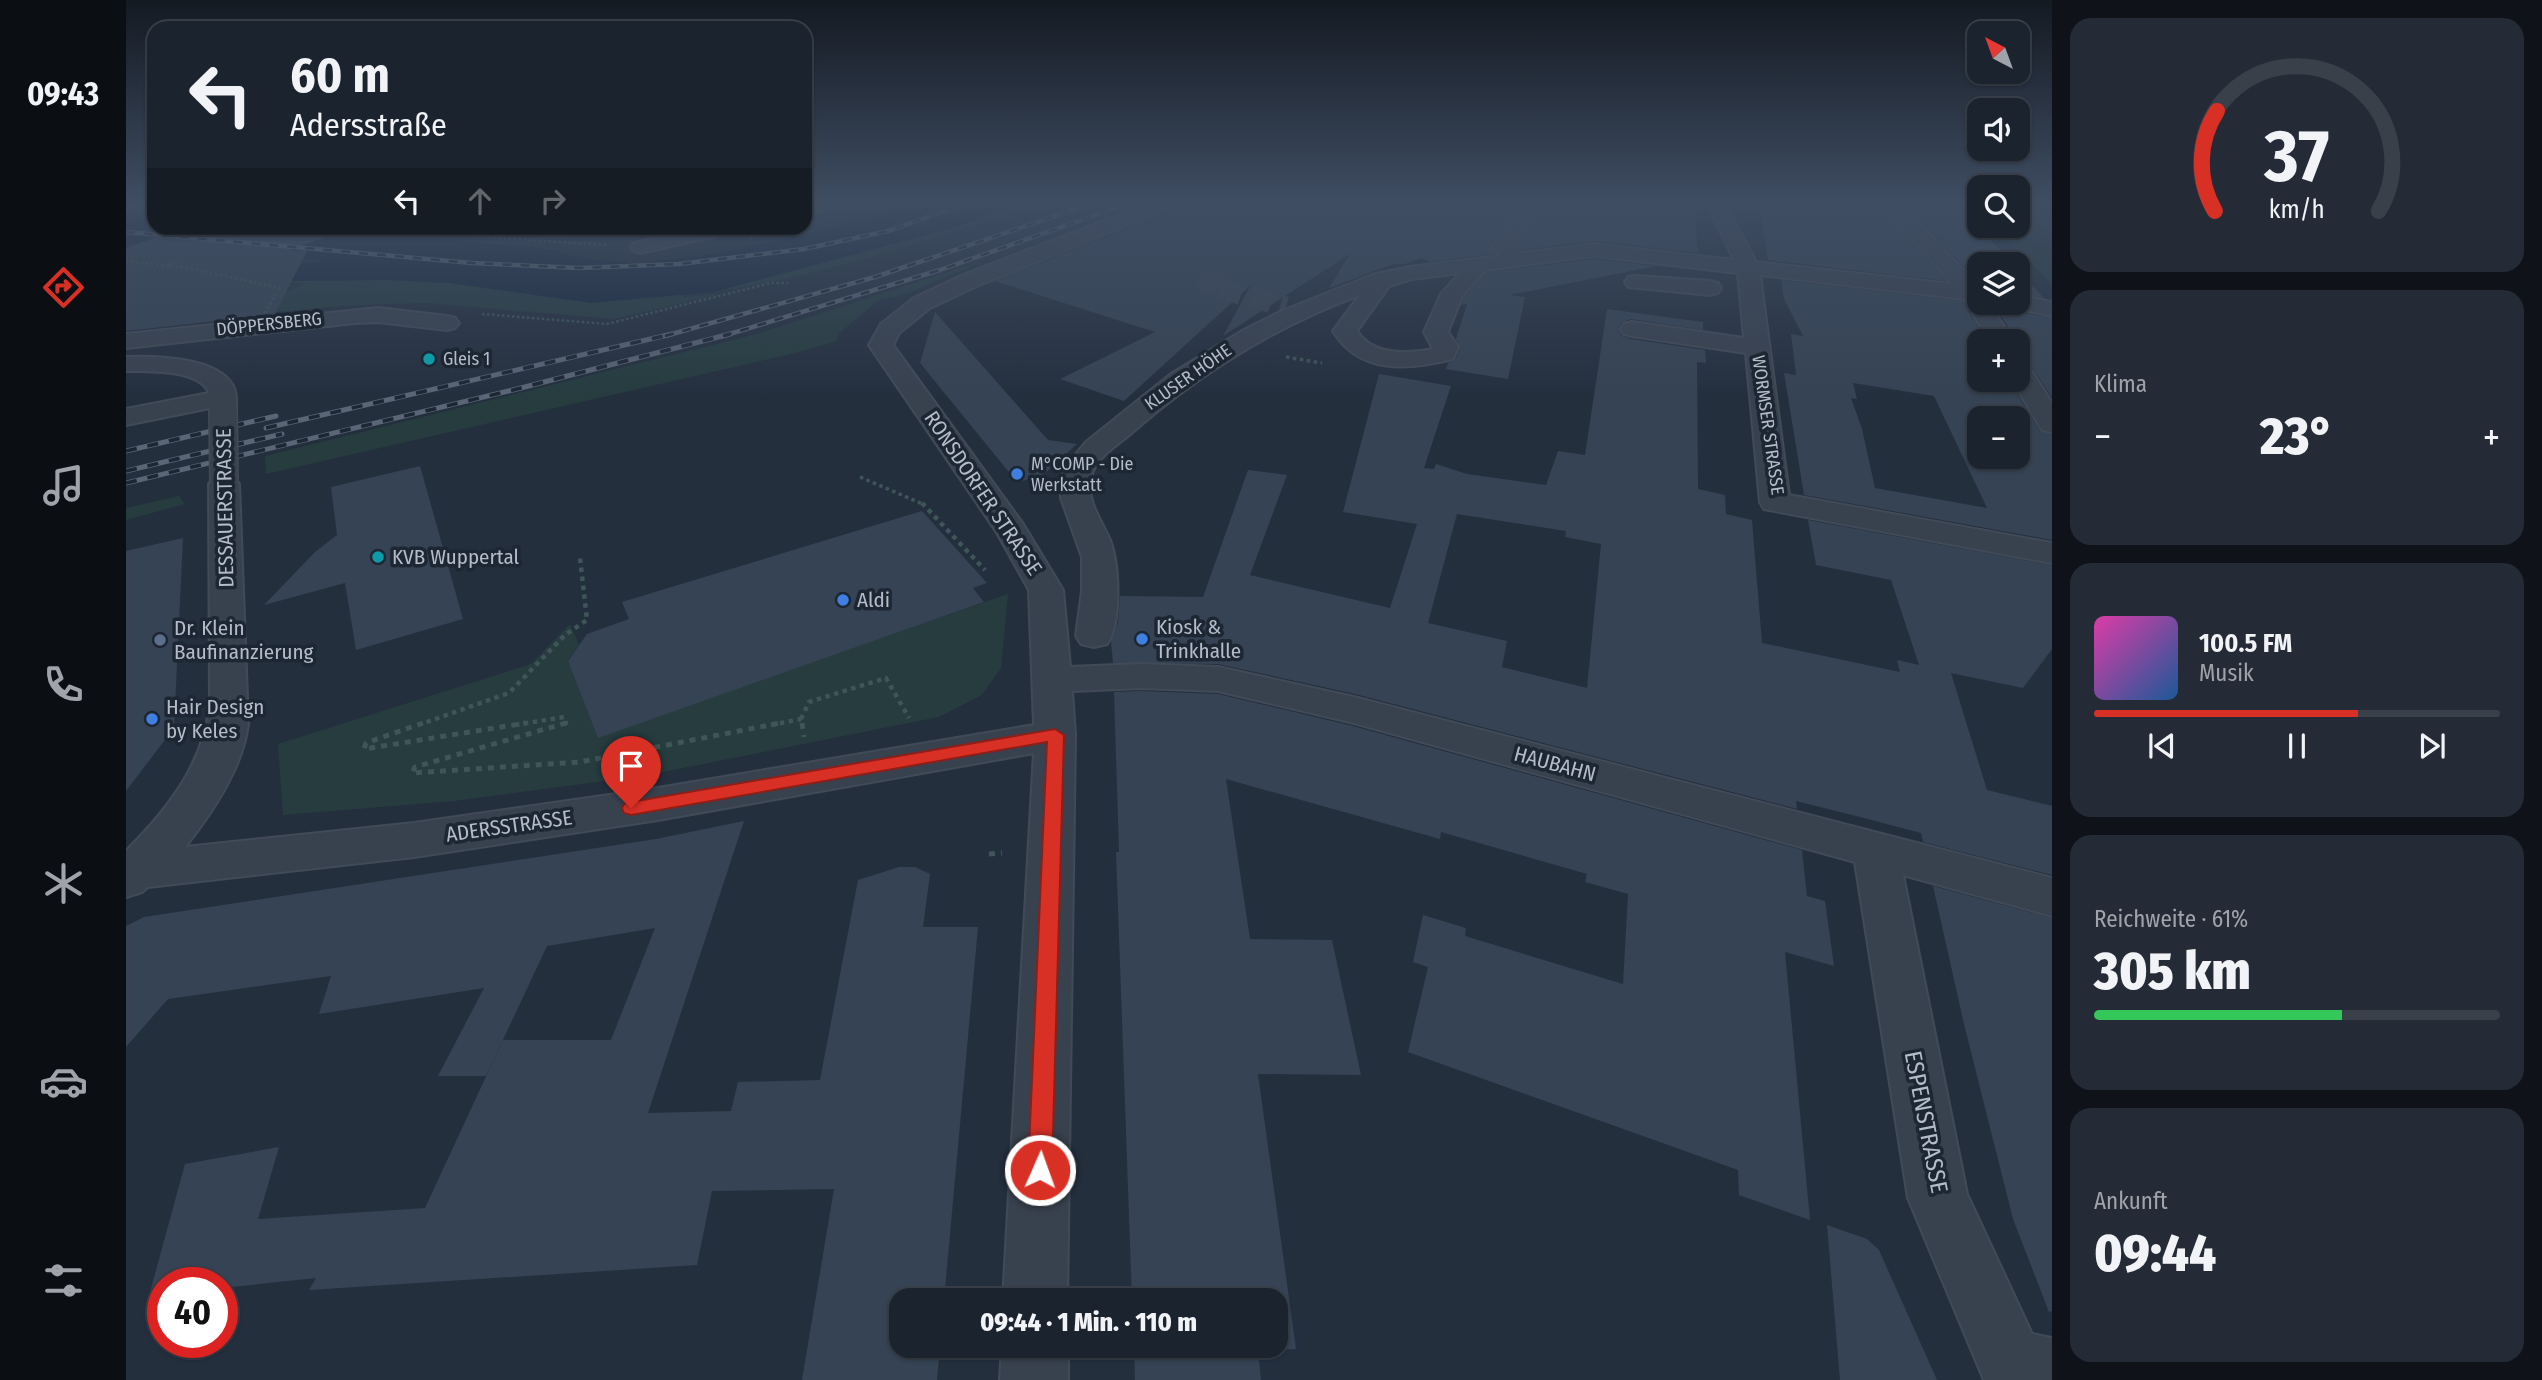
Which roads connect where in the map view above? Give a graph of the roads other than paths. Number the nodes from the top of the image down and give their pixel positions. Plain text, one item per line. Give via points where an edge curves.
1 (1001, 268) edge
2 (1438, 268) edge
3 (1476, 268) edge
4 (1689, 268) edge
5 (1744, 268) edge
6 (1952, 268) edge
7 (1383, 279) junction
8 (1749, 280) junction
9 (1636, 282) dead end
10 (1967, 285) edge
11 (1967, 293) edge
12 (2030, 304) edge
13 (2052, 309) edge
14 (447, 323) dead end
15 (1632, 329) dead end
16 (126, 341) edge
17 (1757, 347) junction
18 (126, 364) edge
19 (2030, 388) edge
20 (223, 403) junction
21 (126, 417) edge
22 (2052, 424) edge
23 (2052, 553) edge
24 (1094, 636) dead end
25 (1051, 680) junction
26 (1055, 735) junction
27 (1876, 851) junction
28 (130, 873) edge
29 (2052, 897) edge
30 (1035, 1288) edge
31 (1035, 1358) edge
32 (2027, 1371) edge
33 (1034, 1380) edge

1 - 25 street, RONSDORFER STRASSE via 922,303 889,329 881,345 1012,531 1046,590
2 - 7 street, KLUSER HÖHE
3 - 7 street via 1452,294 1436,332 1446,347 1444,355 1407,360 1357,348 1345,331
4 - 8 street, KLUSER HÖHE
5 - 8 street, WORMSER STRASSE
6 - 10 street
7 - 24 street, KLUSER HÖHE via 1294,309 1226,347 1169,387 1092,452 1074,483 1100,567
8 - 9 street
8 - 11 street, KLUSER HÖHE
8 - 17 street, WORMSER STRASSE
12 - 13 street
14 - 16 street, DÖPPERSBERG via 378,315
15 - 17 street
17 - 23 street, WORMSER STRASSE via 1775,502
18 - 20 street, DESSAUERSTRASSE via 169,365 213,378 222,388
19 - 22 street
20 - 21 street
20 - 28 street, DESSAUERSTRASSE, bridge via 230,703 226,734 210,775 183,816
25 - 26 street, RONSDORFER STRASSE
25 - 27 street, HAUBAHN via 1218,679 1354,710
26 - 28 street, ADERSSTRASSE via 807,763 658,804 414,840
26 - 30 street, RONSDORFER STRASSE
27 - 29 street, HAUBAHN
27 - 32 street, ESPENSTRASSE via 1938,1198
31 - 33 street

